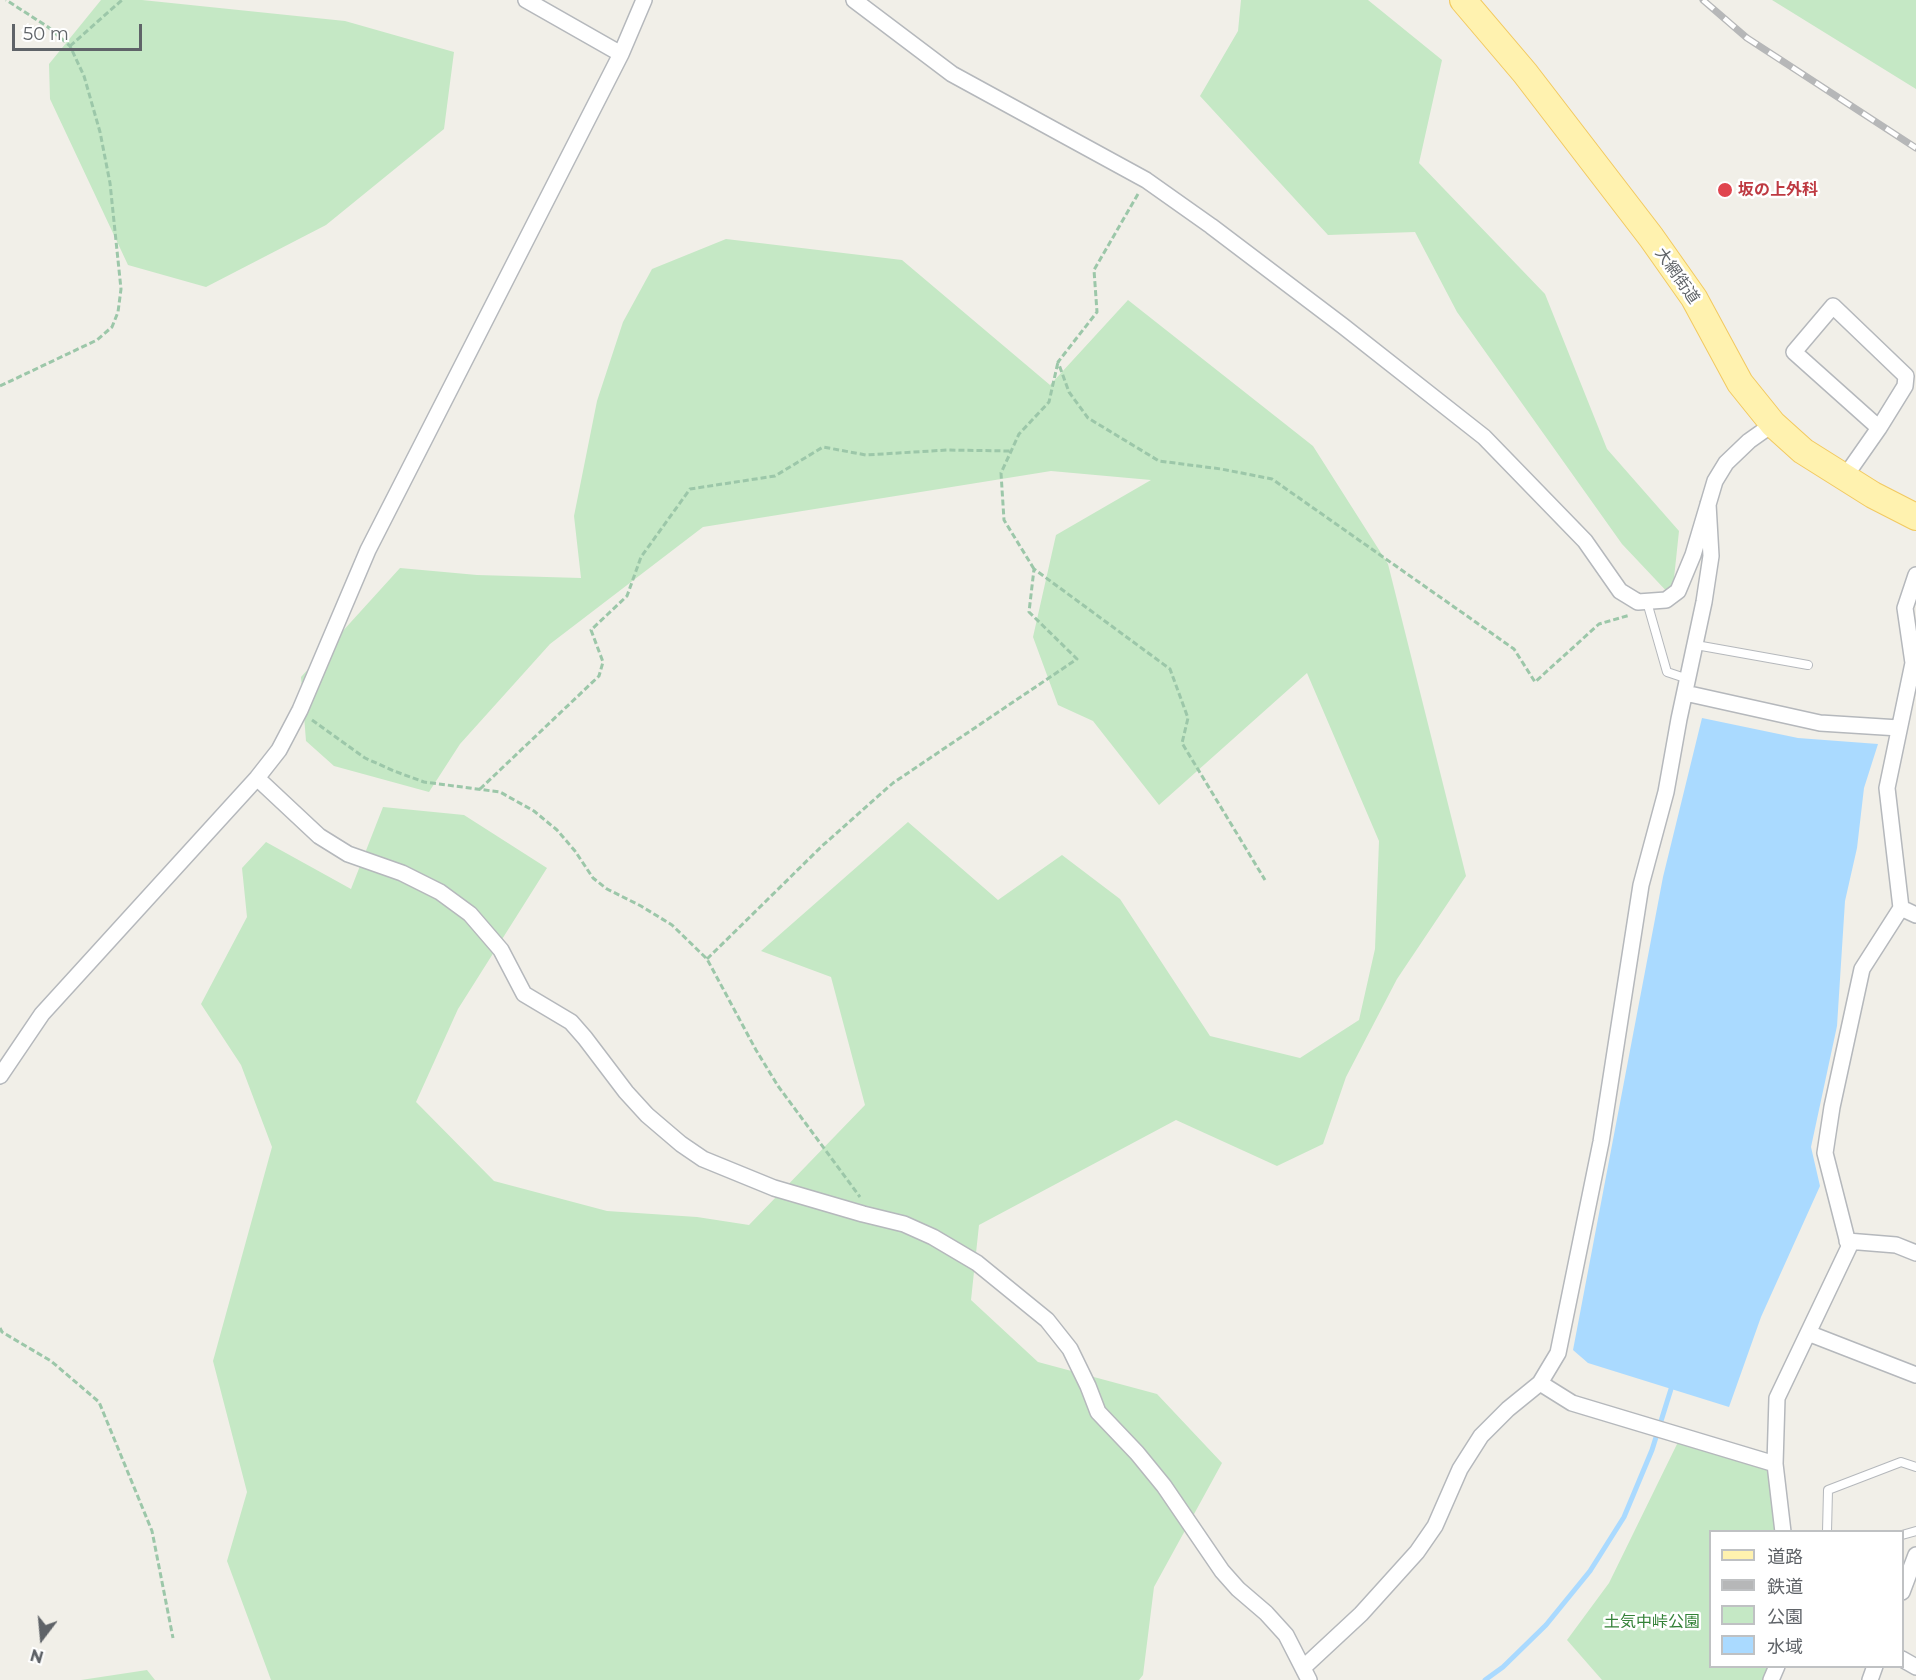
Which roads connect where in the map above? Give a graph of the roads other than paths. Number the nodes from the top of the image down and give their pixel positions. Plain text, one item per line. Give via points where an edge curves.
1 (526, 0) edge
2 (644, 0) edge
3 (854, 0) edge
4 (1463, 0) edge
5 (621, 54) junction
6 (1773, 424) junction
7 (1879, 428) junction
8 (1844, 478) junction
9 (1708, 504) junction
10 (1916, 517) edge
11 (1916, 575) edge
12 (1648, 606) junction
13 (1696, 645) junction
14 (1808, 665) dead end
15 (1686, 686) junction
16 (1899, 728) junction
17 (257, 778) junction
18 (1901, 908) junction
19 (1916, 915) edge
20 (0, 1076) edge
21 (1847, 1241) junction
22 (1916, 1253) edge
23 (1808, 1333) junction
24 (1916, 1375) edge
25 (1540, 1383) junction
26 (1775, 1464) junction
27 (1916, 1467) edge
28 (1783, 1530) edge
29 (1827, 1530) edge
30 (1916, 1555) edge
31 (1909, 1583) edge
32 (1306, 1673) edge

1 - 5 street
2 - 5 street
3 - 12 street via 952,74 1146,180 1315,304 1484,437 1586,541 1620,591
4 - 6 main road, 大網街道 via 1525,73 1651,237 1694,298 1740,383
5 - 17 street via 368,550 300,710 279,750
6 - 8 main road, 大網街道 via 1803,451
6 - 9 street via 1726,463
7 - 7 street via 1905,386 1906,376 1833,306 1794,352
7 - 8 street
8 - 10 main road, 大網街道
9 - 12 street via 1678,591
9 - 13 street via 1711,556
11 - 16 street via 1905,608 1913,663
12 - 15 lane via 1667,672
13 - 14 lane
13 - 15 street
15 - 16 street via 1820,723
15 - 25 street via 1666,792 1641,885 1600,1142 1558,1353
16 - 18 street via 1887,788
17 - 20 street via 42,1014
17 - 32 street via 319,836 348,854 402,873 440,892 470,914 501,950 524,994 571,1022 626,1092 681,1144 704,1159 764,1185 904,1224 977,1263 1047,1320 1070,1349 1098,1412 1164,1486 1222,1571 1286,1635
18 - 19 street
18 - 21 street via 1862,969 1825,1153
21 - 22 street via 1896,1245
21 - 23 street via 1849,1247
23 - 24 street
23 - 26 street via 1778,1398
25 - 26 street via 1572,1403
25 - 32 street via 1481,1436 1460,1469 1435,1526 1417,1552
26 - 28 street
27 - 29 lane via 1901,1462 1828,1490
30 - 31 street

